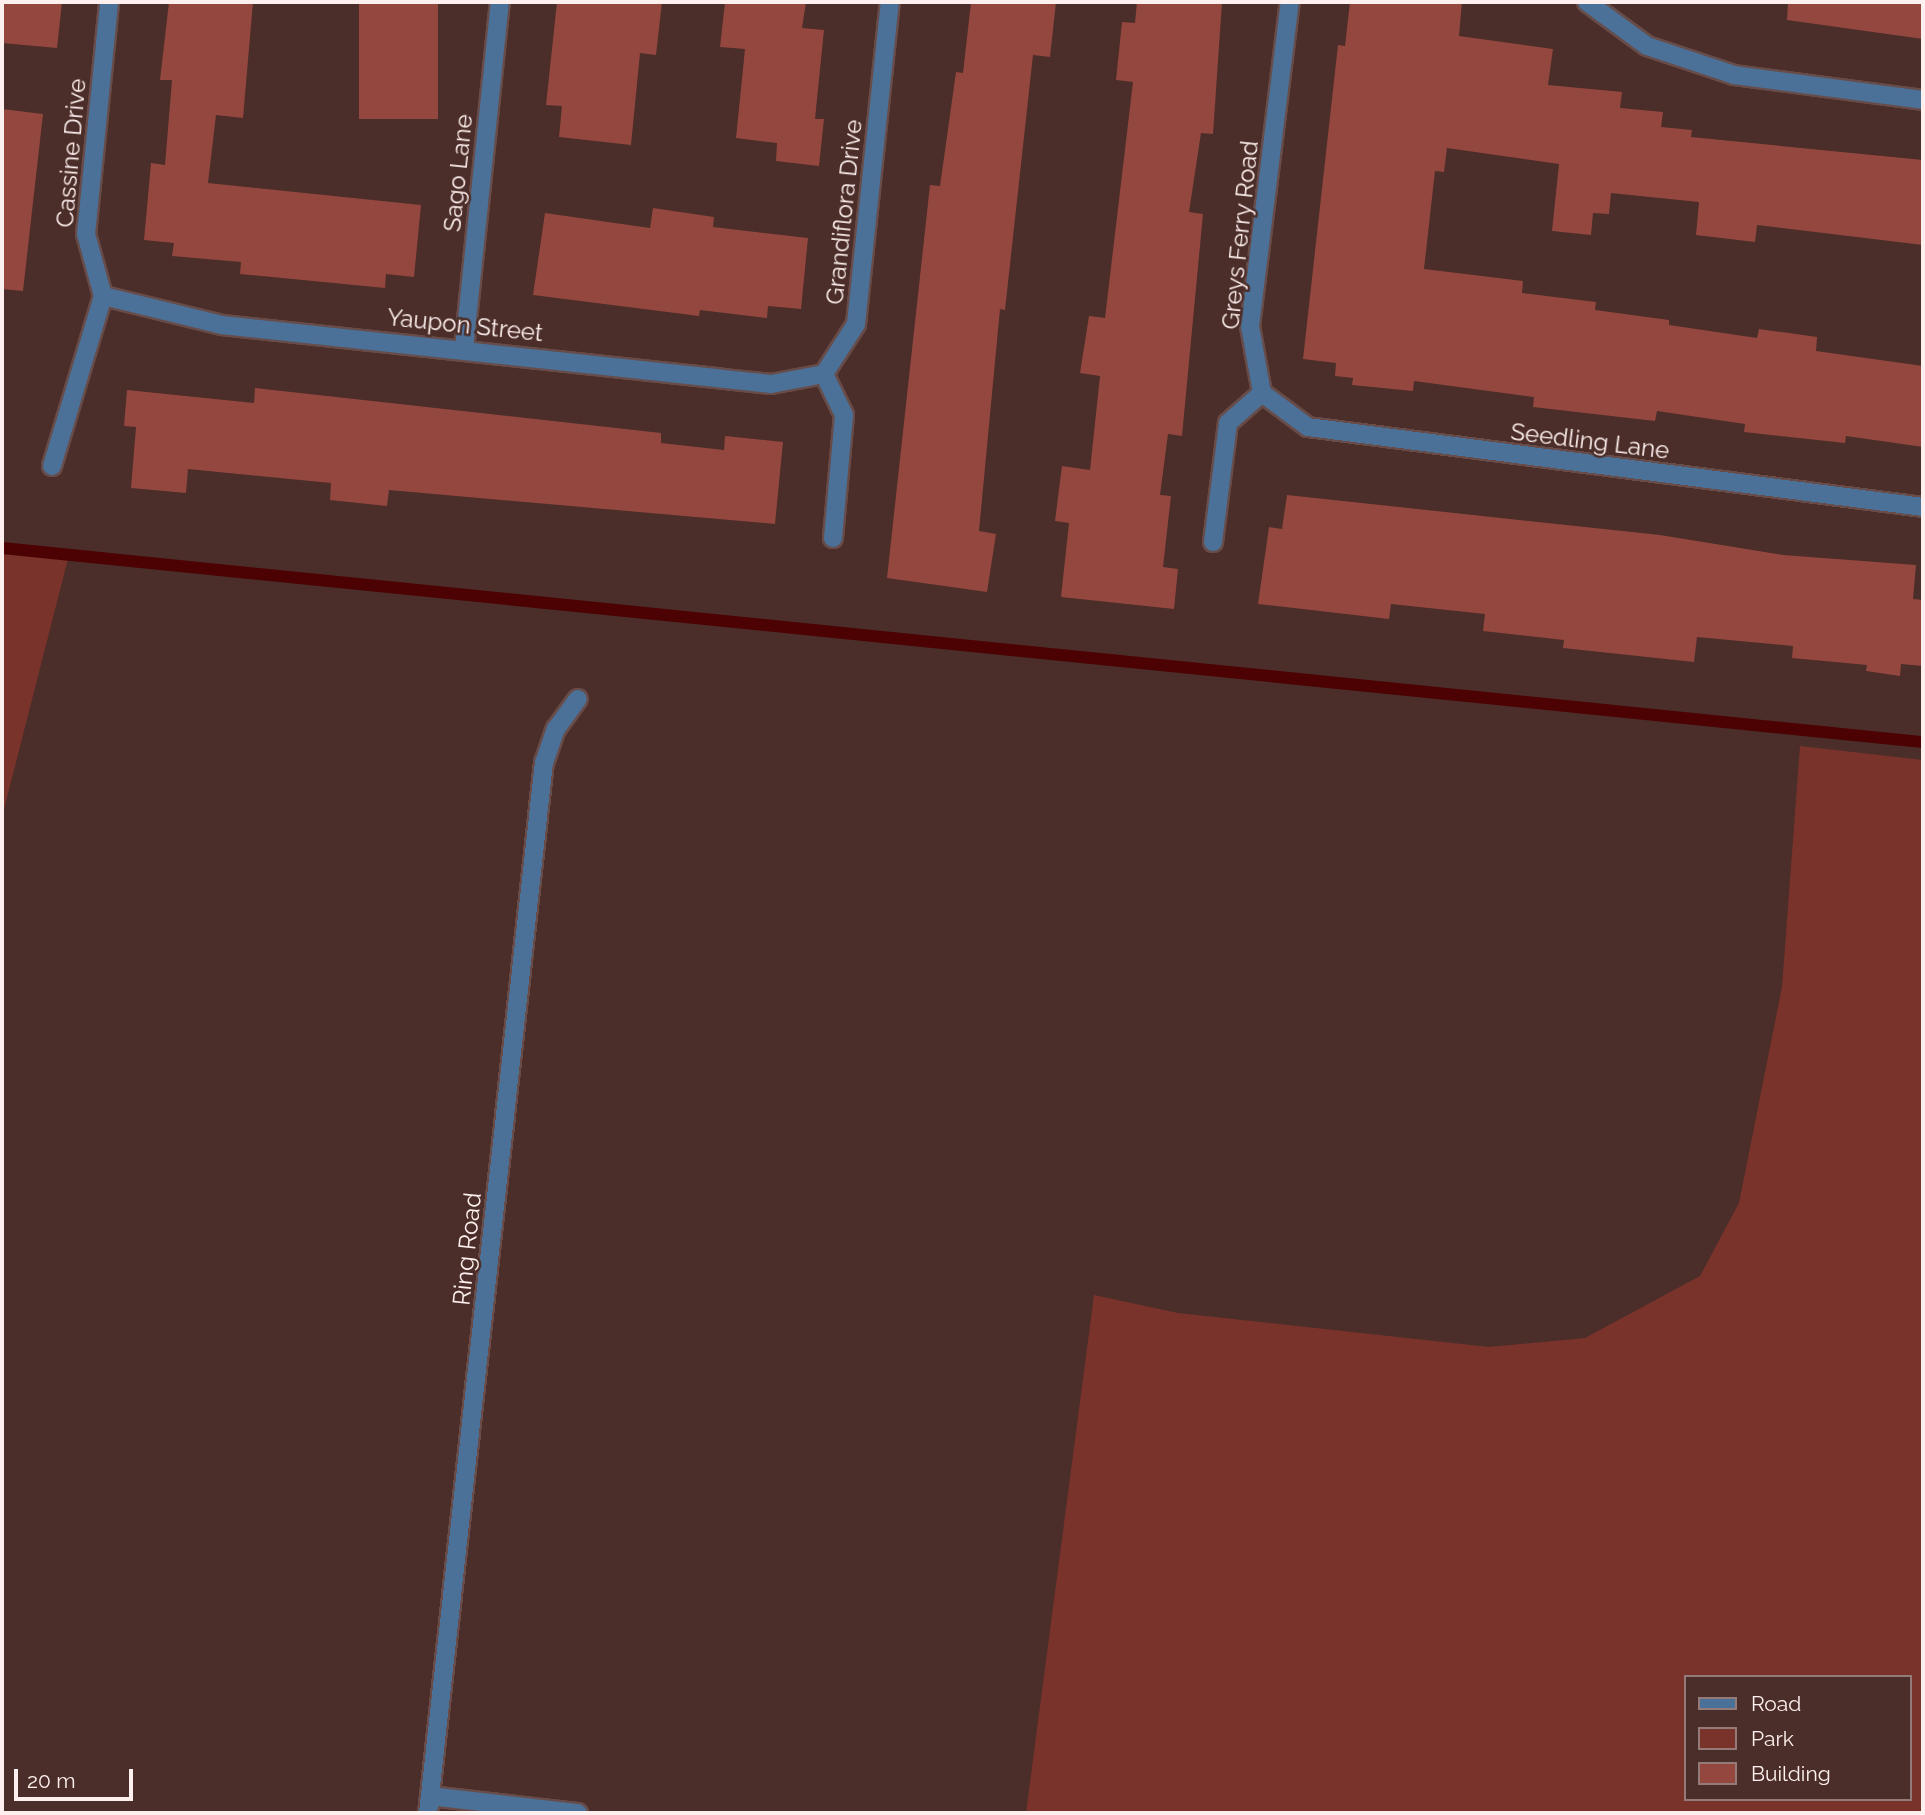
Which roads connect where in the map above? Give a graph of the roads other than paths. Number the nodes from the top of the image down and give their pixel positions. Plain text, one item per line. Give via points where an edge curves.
1 (109, 2) edge
2 (500, 2) edge
3 (890, 2) edge
4 (1290, 2) edge
5 (1587, 2) edge
6 (1923, 100) edge
7 (103, 296) junction
8 (464, 349) junction
9 (824, 374) junction
10 (1262, 393) junction
11 (52, 466) dead end
12 (1923, 507) edge
13 (832, 538) dead end
14 (1213, 542) dead end
15 (578, 699) dead end
16 (429, 1805) edge
17 (578, 1813) edge

1 - 7 street, Cassine Drive via 86,234
2 - 8 street, Sago Lane
3 - 9 street, Grandiflora Drive via 856,324
4 - 10 street, Greys Ferry Road via 1250,326
5 - 6 street via 1647,46 1734,75
7 - 8 street, Yaupon Street via 222,325
7 - 11 street
8 - 9 street, Yaupon Street via 771,384
9 - 13 street via 844,415
10 - 12 street, Seedling Lane via 1308,427
10 - 14 street via 1228,423
15 - 16 street, Ring Road via 556,729 544,763
16 - 17 street

